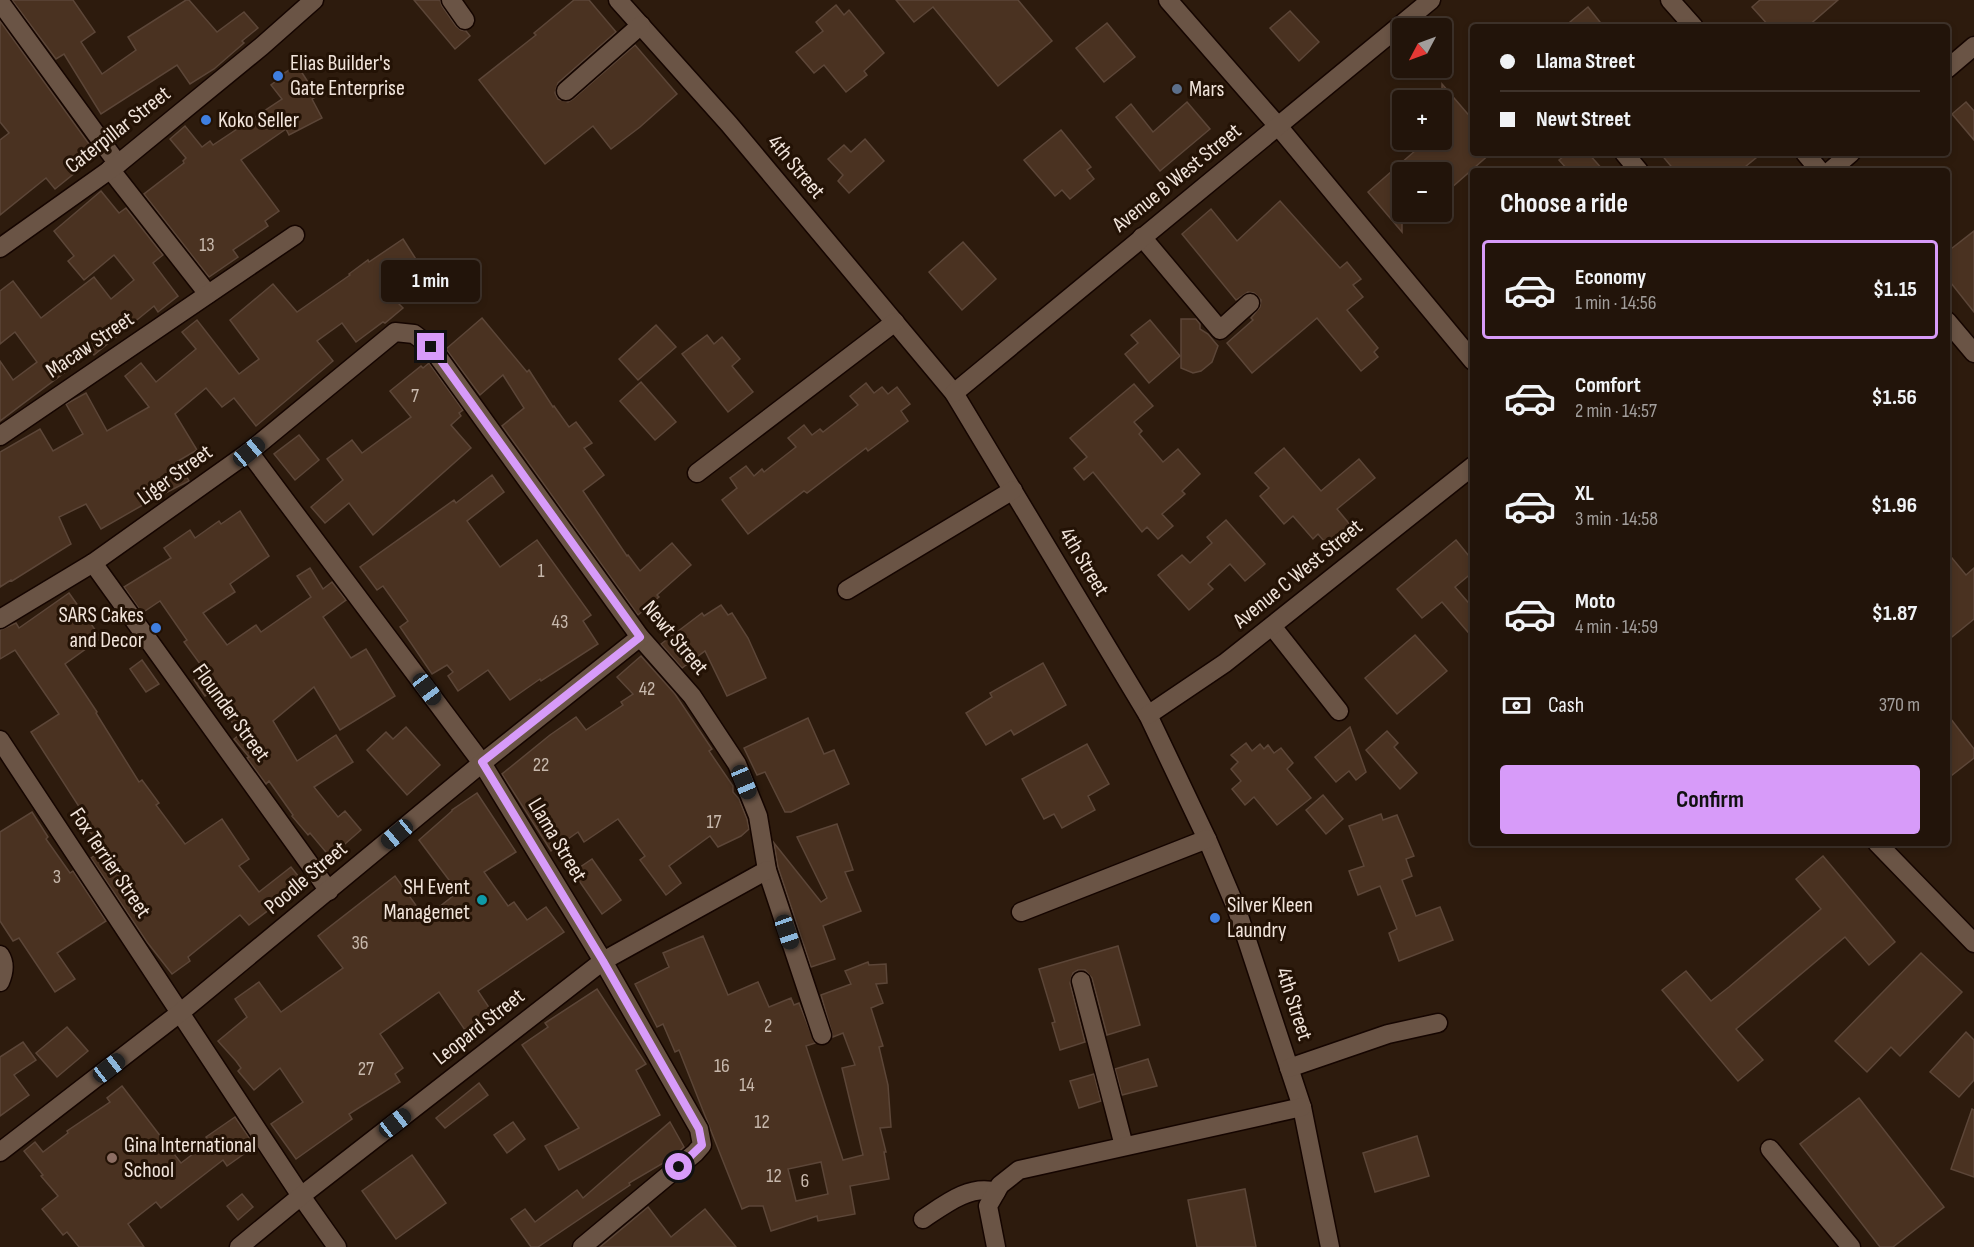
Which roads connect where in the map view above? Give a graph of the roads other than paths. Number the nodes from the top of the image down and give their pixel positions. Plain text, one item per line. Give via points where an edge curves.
1 (451, 0) edge
2 (618, 0) edge
3 (1168, 0) edge
4 (1431, 0) edge
5 (1670, 0) edge
6 (0, 2) edge
7 (309, 5) edge
8 (465, 20) dead end
9 (1691, 24) edge
10 (641, 25) junction
11 (1974, 46) edge
12 (1950, 66) edge
13 (566, 91) dead end
14 (1278, 126) junction
15 (1807, 156) edge
16 (1848, 156) edge
17 (114, 166) junction
18 (1817, 168) edge
19 (1834, 168) edge
20 (295, 235) dead end
21 (1142, 237) junction
22 (2, 244) edge
23 (208, 294) junction
24 (1250, 303) dead end
25 (895, 322) junction
26 (1950, 325) edge
27 (395, 332) joint
28 (1974, 353) edge
29 (1470, 357) edge
30 (954, 393) junction
31 (0, 436) edge
32 (249, 452) junction
33 (1470, 468) edge
34 (697, 473) dead end
35 (1013, 490) junction
36 (93, 563) junction
37 (846, 590) dead end
38 (0, 619) edge
39 (1272, 626) junction
40 (640, 637) junction
41 (1339, 711) dead end
42 (1148, 715) junction
43 (0, 740) edge
44 (482, 762) junction
45 (1207, 839) junction
46 (1880, 846) edge
47 (767, 870) junction
48 (329, 891) junction
49 (1021, 912) dead end
50 (1974, 943) edge
51 (0, 955) edge
52 (603, 961) junction
53 (1082, 981) dead end
54 (0, 982) edge
55 (181, 1012) junction
56 (1438, 1023) dead end
57 (822, 1035) dead end
58 (1289, 1068) junction
59 (1302, 1107) junction
60 (1124, 1146) junction
61 (1770, 1149) dead end
62 (0, 1152) edge
63 (996, 1192) junction
64 (301, 1196) junction
65 (923, 1219) dead end
66 (239, 1247) edge
67 (338, 1247) edge
68 (582, 1247) edge
69 (996, 1247) edge
70 (1330, 1247) edge
71 (1851, 1247) edge

1 - 8 street
2 - 10 street, 4th Street
3 - 14 street
4 - 14 street, Avenue B West Street
5 - 9 street
6 - 17 street
7 - 17 street, Caterpillar Street
10 - 13 street
10 - 25 street, 4th Street
11 - 12 street
14 - 21 street, Avenue B West Street
14 - 29 street
15 - 18 street
16 - 19 street
17 - 22 street, Caterpillar Street
17 - 23 street
20 - 23 street, Macaw Street
21 - 24 street via 1220,330
21 - 30 street, Avenue B West Street
23 - 31 street, Macaw Street
25 - 30 street, 4th Street
25 - 34 street
26 - 28 street
27 - 32 street, Liger Street
27 - 40 street, Newt Street via 414,334 431,347
30 - 35 street, 4th Street
32 - 36 street, Liger Street
32 - 44 street, Llama Street
33 - 39 street, Avenue C West Street
35 - 37 street
35 - 42 street, 4th Street
36 - 38 street, Liger Street
36 - 48 street, Flounder Street
39 - 41 street
39 - 42 street, Avenue C West Street
40 - 44 street, Poodle Street
40 - 47 street, Newt Street via 692,696 737,764 758,816
42 - 45 street, 4th Street
43 - 55 street, Fox Terrier Street
44 - 48 street, Poodle Street
44 - 52 street, Llama Street
45 - 49 street
45 - 58 street, 4th Street via 1237,910
46 - 50 street
47 - 52 street, Leopard Street
47 - 57 street, Newt Street
48 - 55 street, Poodle Street
51 - 54 street via 4,973
52 - 64 street, Leopard Street
52 - 68 street, Llama Street via 699,1129 702,1145
53 - 60 street
55 - 62 street, Poodle Street
55 - 64 street, Fox Terrier Street
56 - 58 street via 1389,1034
58 - 59 street, 4th Street
59 - 60 street
59 - 70 street, 4th Street
60 - 63 street via 1019,1170
61 - 71 street
63 - 65 street via 986,1189 962,1195
63 - 69 street via 988,1206
64 - 66 street, Leopard Street
64 - 67 street, Fox Terrier Street

